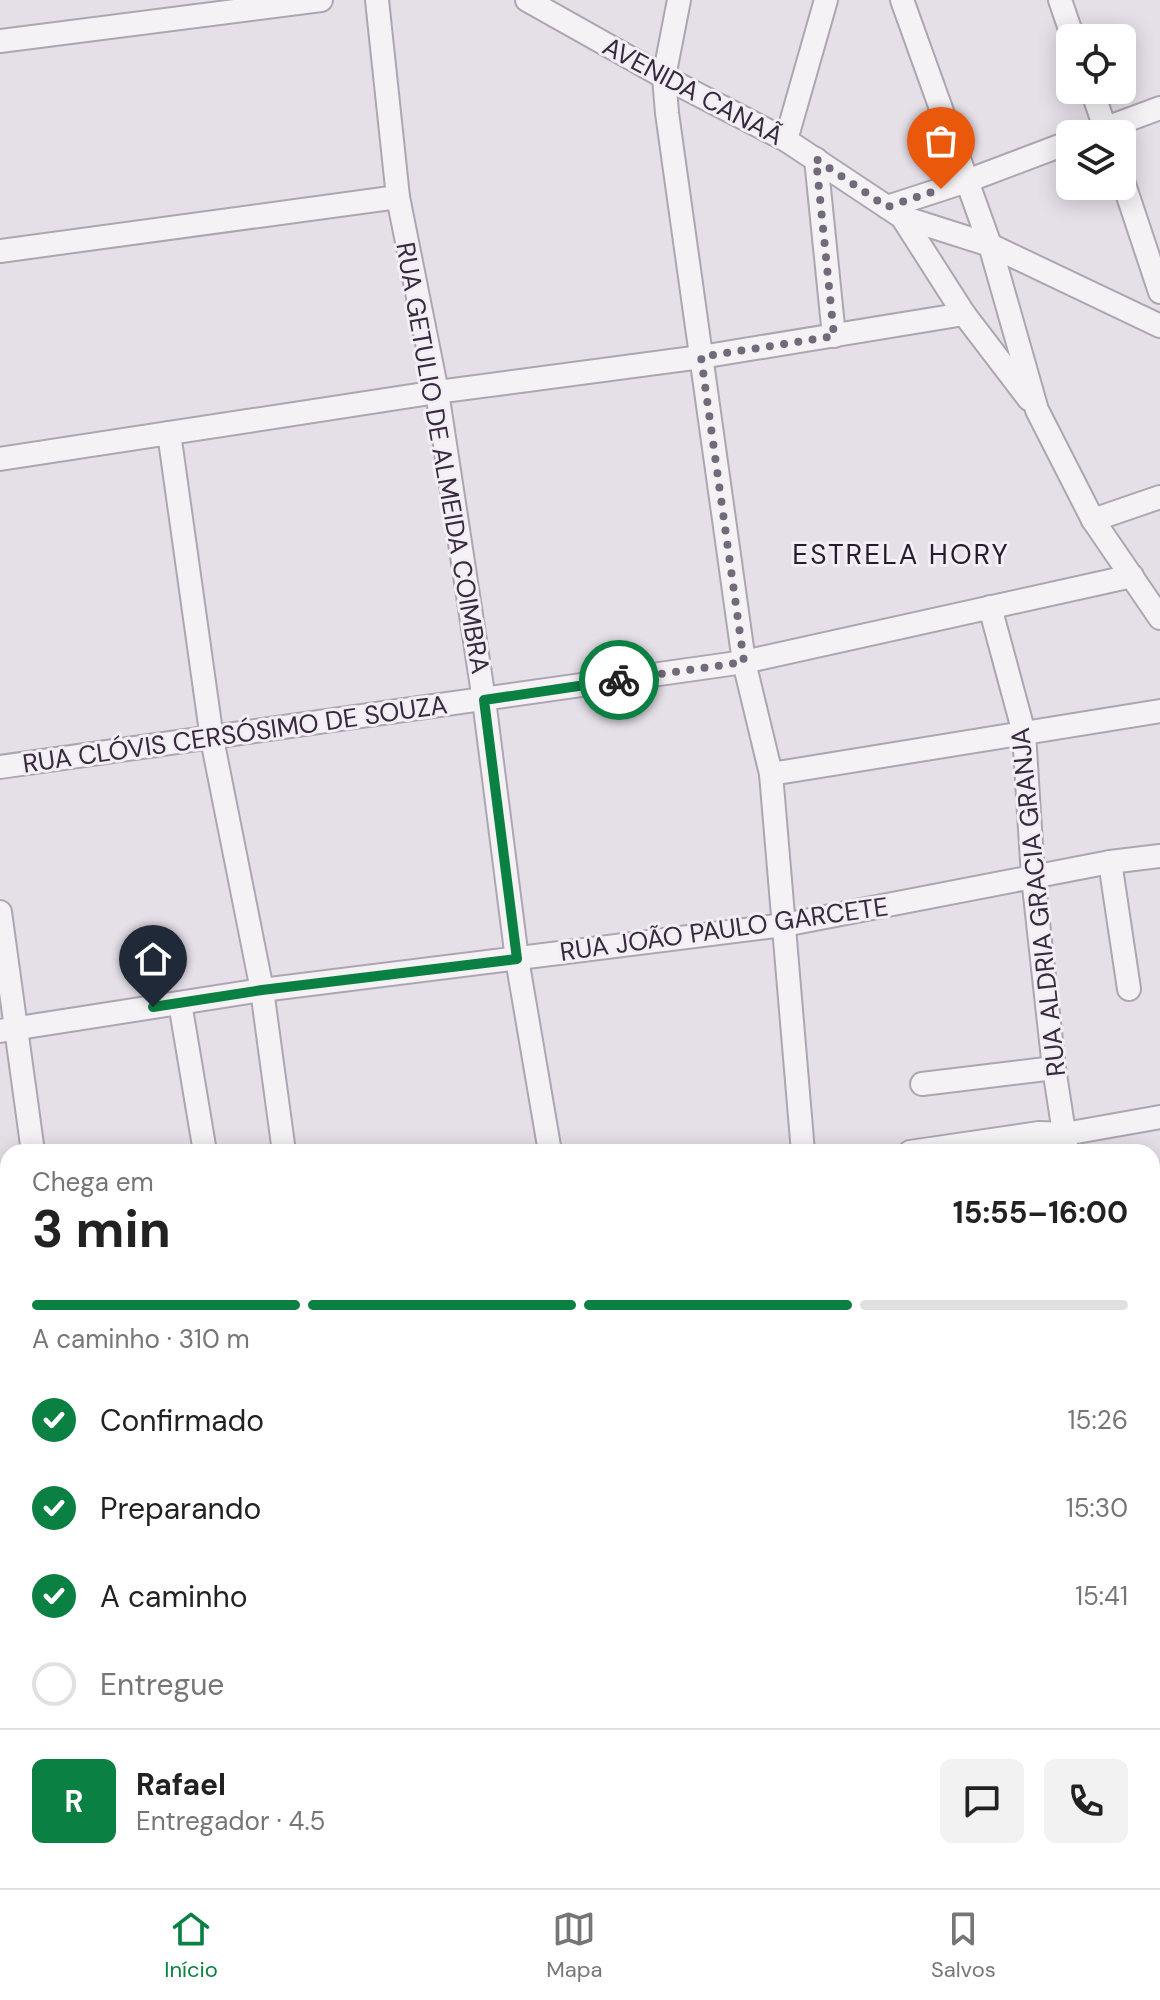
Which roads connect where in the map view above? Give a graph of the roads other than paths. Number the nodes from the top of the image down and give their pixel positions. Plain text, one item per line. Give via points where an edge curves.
1 (321, 0) edge
2 (377, 0) edge
3 (527, 0) edge
4 (679, 0) edge
5 (826, 0) edge
6 (902, 0) edge
7 (1060, 0) edge
8 (1068, 24) edge
9 (0, 41) edge
10 (664, 77) junction
11 (1160, 108) edge
12 (1130, 120) edge
13 (786, 140) junction
14 (1056, 147) edge
15 (816, 159) junction
16 (967, 181) junction
17 (398, 197) junction
18 (1129, 200) edge
19 (894, 212) junction
20 (990, 245) junction
21 (0, 251) edge
22 (1160, 292) edge
23 (964, 314) junction
24 (1160, 326) edge
25 (834, 336) junction
26 (701, 357) junction
27 (437, 392) junction
28 (1037, 410) junction
29 (169, 433) junction
30 (0, 459) edge
31 (1160, 497) edge
32 (1093, 520) junction
33 (1132, 576) junction
34 (990, 607) junction
35 (1160, 618) edge
36 (744, 662) junction
37 (484, 700) junction
38 (1160, 711) edge
39 (1024, 733) junction
40 (212, 739) junction
41 (0, 767) edge
42 (771, 774) junction
43 (1160, 856) edge
44 (1110, 862) junction
45 (1033, 877) junction
46 (0, 912) edge
47 (784, 925) junction
48 (517, 959) junction
49 (1129, 989) dead end
50 (262, 990) junction
51 (180, 1003) junction
52 (9, 1030) edge
53 (1054, 1068) junction
54 (922, 1084) dead end
55 (1160, 1117) edge
56 (1066, 1143) edge
57 (31, 1144) edge
58 (204, 1144) edge
59 (283, 1144) edge
60 (549, 1144) edge
61 (802, 1144) edge
62 (964, 1144) edge

1 - 9 street
2 - 17 street, RUA GETULIO DE ALMEIDA COIMBRA
3 - 10 street, AVENIDA CANAÃ
4 - 10 street
5 - 13 street
6 - 16 street
7 - 8 street
10 - 13 street, AVENIDA CANAÃ
10 - 26 street
11 - 12 street
13 - 15 street, AVENIDA CANAÃ
14 - 16 street
15 - 19 street, AVENIDA CANAÃ
15 - 25 street
16 - 19 street
16 - 20 street
17 - 21 street
17 - 27 street, RUA GETULIO DE ALMEIDA COIMBRA
18 - 22 street
19 - 20 street, AVENIDA CANAÃ
19 - 23 street
20 - 24 street, AVENIDA CANAÃ
20 - 28 street
23 - 25 street
23 - 28 street
25 - 26 street
26 - 27 street
26 - 36 street
27 - 29 street
27 - 37 street, RUA GETULIO DE ALMEIDA COIMBRA
28 - 32 street
29 - 30 street
29 - 40 street
31 - 32 street
32 - 33 street
33 - 34 street, RUA CLÓVIS CERSÓSIMO DE SOUZA
33 - 35 street
34 - 36 street, RUA CLÓVIS CERSÓSIMO DE SOUZA
34 - 39 street, RUA ALDRIA GRACIA GRANJA
36 - 37 street, RUA CLÓVIS CERSÓSIMO DE SOUZA
36 - 42 street
37 - 40 street, RUA CLÓVIS CERSÓSIMO DE SOUZA
37 - 48 street, RUA GETULIO DE ALMEIDA COIMBRA
38 - 39 street
39 - 42 street
39 - 45 street, RUA ALDRIA GRACIA GRANJA
40 - 41 street, RUA CLÓVIS CERSÓSIMO DE SOUZA
40 - 50 street
42 - 47 street
43 - 44 street, RUA JOÃO PAULO GARCETE
44 - 45 street, RUA JOÃO PAULO GARCETE
44 - 49 street
45 - 47 street, RUA JOÃO PAULO GARCETE
45 - 53 street, RUA ALDRIA GRACIA GRANJA
46 - 52 street
47 - 48 street, RUA JOÃO PAULO GARCETE
47 - 61 street
48 - 50 street, RUA JOÃO PAULO GARCETE
48 - 60 street, RUA GETULIO DE ALMEIDA COIMBRA
50 - 51 street, RUA JOÃO PAULO GARCETE
50 - 59 street
51 - 52 street, RUA JOÃO PAULO GARCETE
51 - 58 street
52 - 57 street
53 - 54 street
53 - 56 street, RUA ALDRIA GRACIA GRANJA
55 - 56 street
56 - 62 street via 1039,1133

